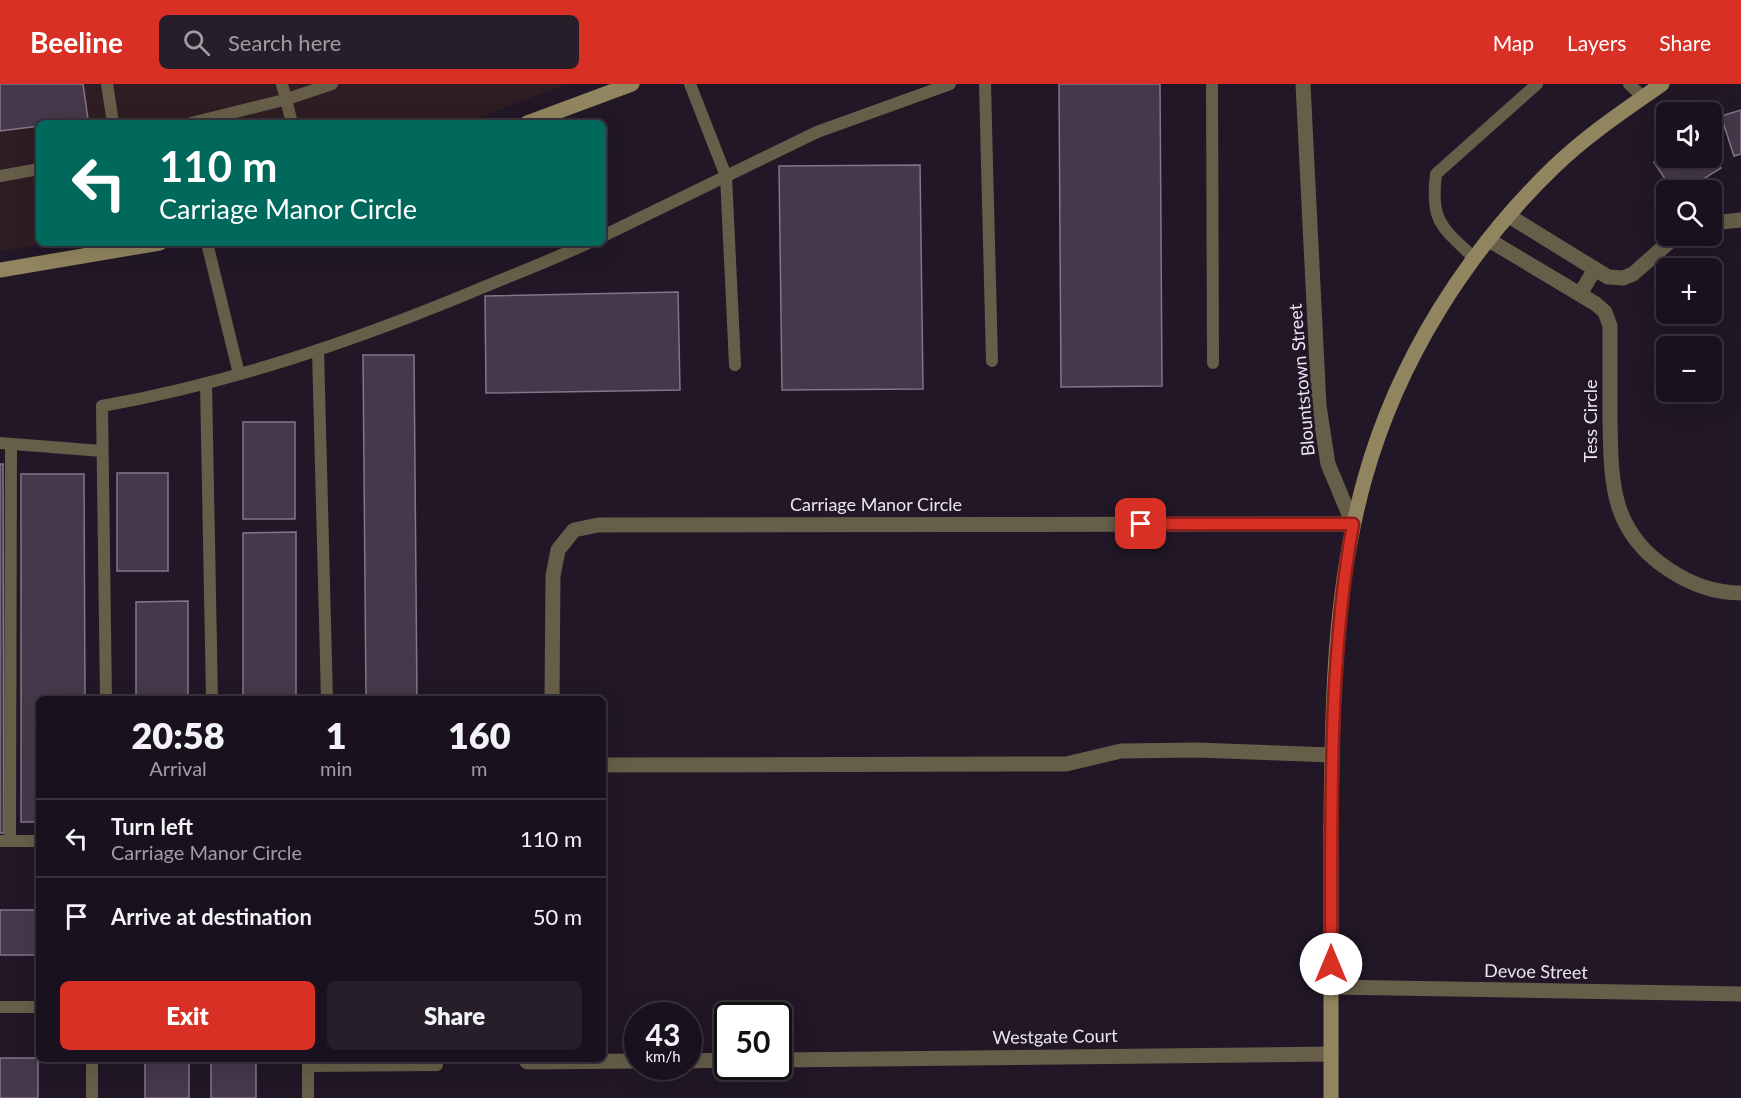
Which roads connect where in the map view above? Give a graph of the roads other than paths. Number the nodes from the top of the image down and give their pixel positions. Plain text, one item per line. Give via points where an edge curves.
1 (107, 84) edge
2 (282, 84) edge
3 (332, 84) edge
4 (632, 84) edge
5 (690, 84) edge
6 (950, 84) edge
7 (985, 84) edge
8 (1212, 84) edge
9 (1304, 84) edge
10 (1537, 84) edge
11 (1629, 84) edge
12 (1662, 84) edge
13 (1643, 98) junction
14 (284, 100) junction
15 (113, 120) edge
16 (203, 120) edge
17 (291, 120) edge
18 (535, 120) edge
19 (36, 170) edge
20 (0, 176) edge
21 (726, 176) junction
22 (1509, 216) junction
23 (1741, 220) edge
24 (1722, 223) edge
25 (606, 235) edge
26 (1489, 240) junction
27 (208, 246) edge
28 (581, 246) edge
29 (1665, 246) edge
30 (118, 247) edge
31 (1474, 258) junction
32 (1595, 268) junction
33 (0, 270) edge
34 (1580, 294) junction
35 (318, 350) junction
36 (992, 362) dead end
37 (1213, 363) dead end
38 (735, 365) dead end
39 (239, 374) junction
40 (206, 383) junction
41 (5, 444) edge
42 (102, 451) junction
43 (1353, 524) junction
44 (1741, 593) edge
45 (106, 696) edge
46 (212, 696) edge
47 (327, 696) edge
48 (552, 696) edge
49 (1332, 755) junction
50 (606, 765) edge
51 (5, 841) edge
52 (36, 841) edge
53 (1330, 987) junction
54 (1741, 994) edge
55 (0, 1007) edge
56 (36, 1007) edge
57 (1331, 1054) junction
58 (792, 1060) edge
59 (606, 1061) edge
60 (624, 1061) edge
61 (92, 1062) edge
62 (308, 1063) edge
63 (437, 1065) dead end
64 (92, 1098) edge
65 (308, 1098) edge
66 (1331, 1098) edge

1 - 15 lane
2 - 14 lane
3 - 14 lane
4 - 18 main road
5 - 21 lane
6 - 21 lane via 817,132
7 - 36 lane
8 - 37 lane
9 - 43 street, Blountstown Street via 1319,406 1328,464
10 - 31 lane via 1436,174 1432,201 1440,224
11 - 13 lane
12 - 13 main road
13 - 22 main road via 1613,117 1555,166
14 - 16 lane
14 - 17 lane
19 - 20 lane
21 - 25 lane
21 - 38 lane
22 - 26 main road
22 - 32 street
23 - 24 street
26 - 31 main road
26 - 34 street, Tess Circle
27 - 39 lane
28 - 35 lane via 406,319
29 - 32 street via 1623,278 1608,277
30 - 33 main road
31 - 43 main road via 1430,325 1387,414
32 - 34 street
34 - 44 street, Tess Circle via 1605,312 1610,326 1611,475 1624,522 1641,546 1680,578 1710,590
35 - 39 lane
35 - 47 lane
39 - 40 lane
40 - 42 lane via 102,406
40 - 46 lane
41 - 42 lane
41 - 51 lane
42 - 45 lane
43 - 48 street, Carriage Manor Circle via 598,525 574,530 558,550 552,576
43 - 49 main road via 1343,578
49 - 50 street via 1121,751 1066,764
49 - 53 main road
51 - 52 lane
53 - 54 street, Devoe Street
53 - 57 main road
55 - 56 lane
57 - 58 street, Westgate Court
57 - 66 main road
59 - 60 street
61 - 64 lane
62 - 63 lane
62 - 65 lane

